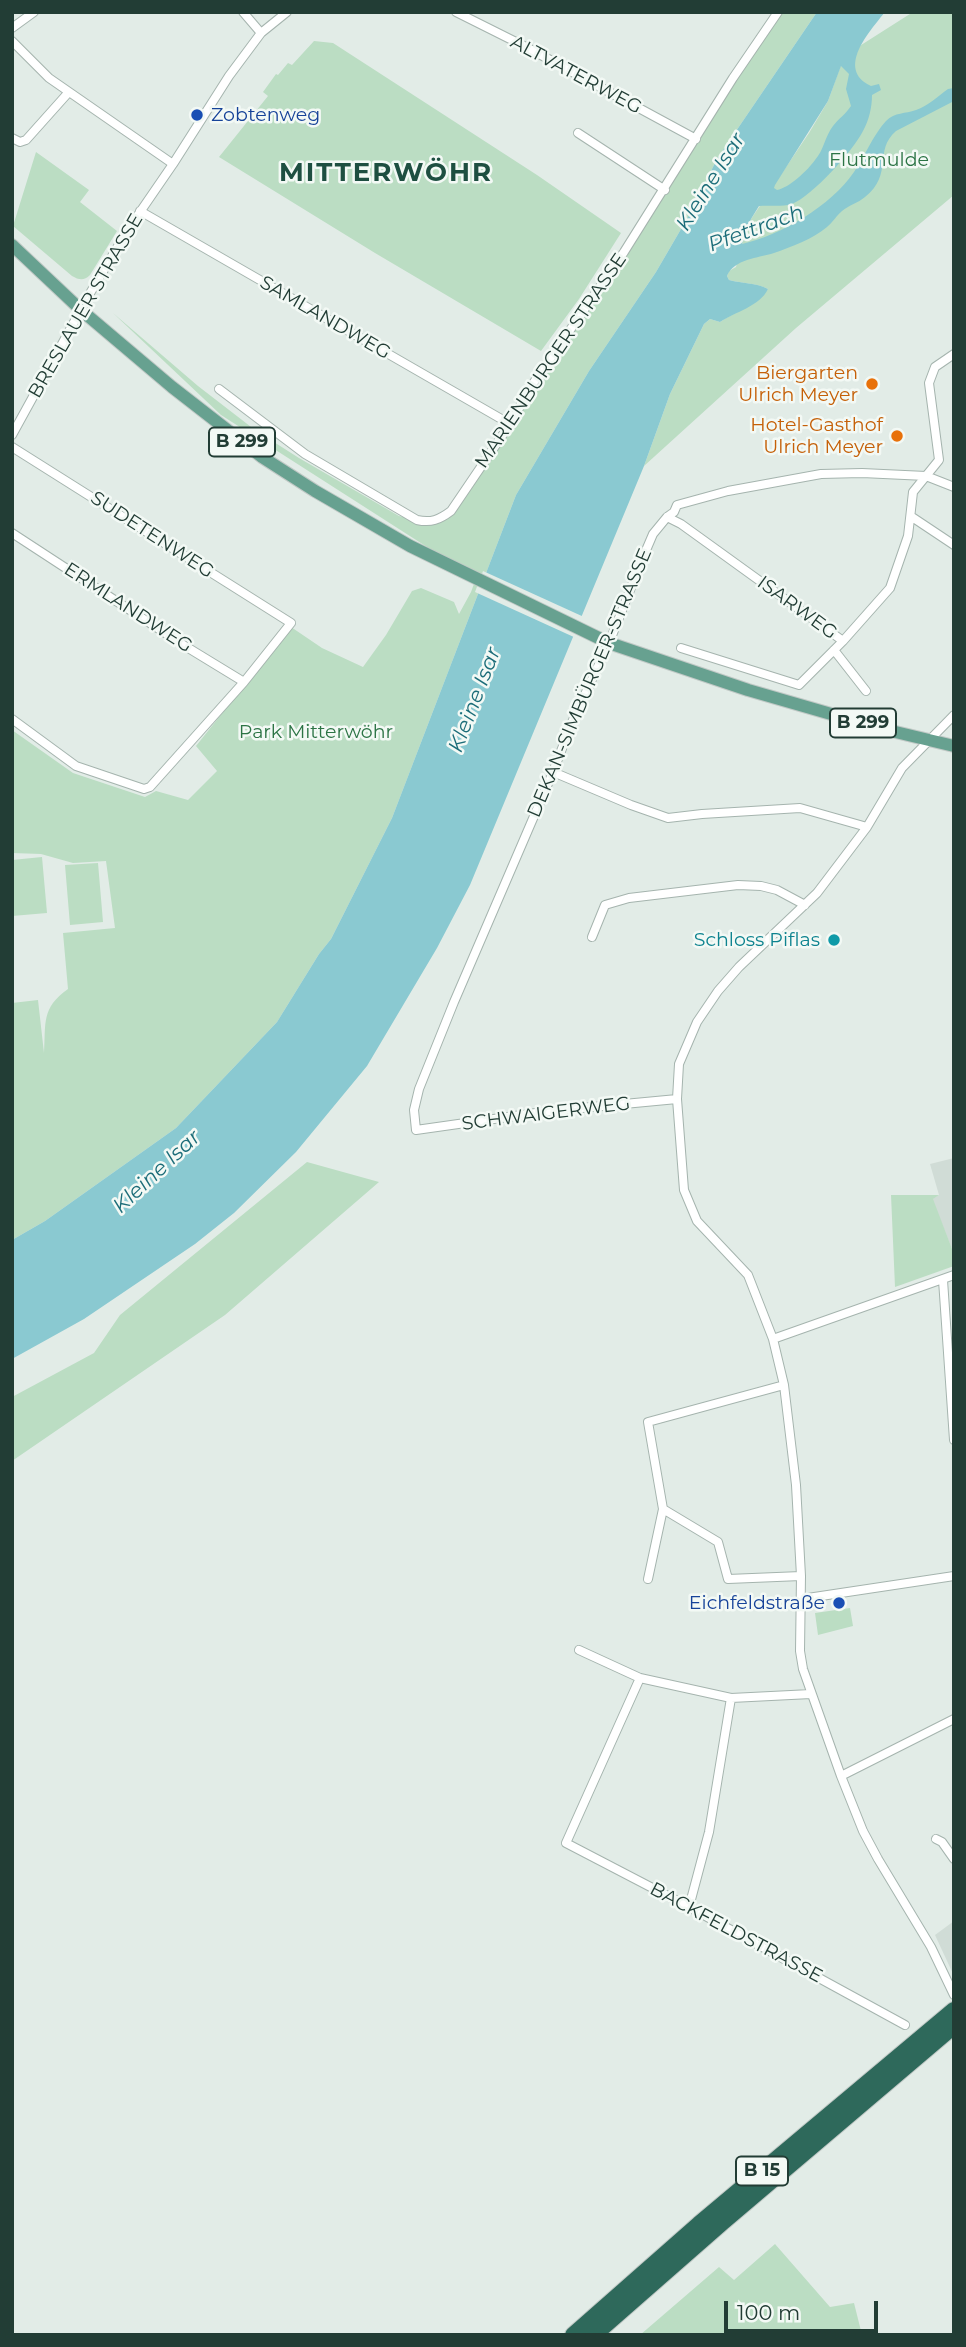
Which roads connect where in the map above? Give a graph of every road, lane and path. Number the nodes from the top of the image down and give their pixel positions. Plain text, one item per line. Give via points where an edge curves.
1 (34, 12) edge
2 (243, 12) edge
3 (287, 12) edge
4 (456, 12) edge
5 (778, 12) edge
6 (12, 28) edge
7 (261, 33) junction
8 (12, 41) edge
9 (68, 93) junction
10 (578, 132) dead end
11 (12, 138) edge
12 (696, 139) junction
13 (173, 164) junction
14 (665, 190) junction
15 (140, 211) junction
16 (12, 245) edge
17 (81, 310) junction
18 (954, 354) edge
19 (219, 389) dead end
20 (510, 424) junction
21 (12, 435) edge
22 (12, 447) edge
23 (926, 476) junction
24 (954, 487) edge
25 (667, 517) junction
26 (912, 517) junction
27 (12, 533) edge
28 (954, 545) edge
29 (605, 641) junction
30 (843, 641) junction
31 (681, 648) dead end
32 (834, 650) junction
33 (244, 682) junction
34 (866, 691) dead end
35 (954, 715) edge
36 (12, 719) edge
37 (928, 740) junction
38 (954, 746) edge
39 (554, 772) junction
40 (867, 827) junction
41 (805, 905) junction
42 (592, 937) dead end
43 (677, 1099) junction
44 (416, 1130) joint
45 (954, 1275) edge
46 (943, 1280) junction
47 (774, 1339) junction
48 (784, 1385) junction
49 (954, 1440) edge
50 (663, 1509) junction
51 (800, 1576) junction
52 (954, 1577) edge
53 (648, 1579) dead end
54 (801, 1599) junction
55 (579, 1650) dead end
56 (640, 1678) junction
57 (811, 1694) junction
58 (731, 1699) junction
59 (954, 1719) edge
60 (841, 1776) junction
61 (936, 1839) dead end
62 (954, 1859) edge
63 (689, 1907) junction
64 (954, 1995) edge
65 (954, 2010) edge
66 (905, 2025) dead end
67 (954, 2026) edge
68 (573, 2335) edge
69 (594, 2335) edge

1 - 6 street
2 - 7 street
3 - 7 street, BRESLAUER STRASSE
4 - 12 street, ALTVATERWEG
5 - 12 street, MARIENBURGER STRASSE
7 - 13 street, BRESLAUER STRASSE
8 - 9 street
9 - 11 street via 26,140
9 - 13 street
10 - 14 street
12 - 14 street, MARIENBURGER STRASSE
13 - 15 street, BRESLAUER STRASSE
14 - 20 street, MARIENBURGER STRASSE
15 - 17 street, BRESLAUER STRASSE
15 - 20 street, SAMLANDWEG
16 - 17 main road, B 299
17 - 21 street, BRESLAUER STRASSE
17 - 29 main road, B 299 via 261,457 456,570
18 - 23 street via 935,367 929,383 939,460
19 - 20 street, MARIENBURGER STRASSE via 305,454 417,520 428,522 451,510
22 - 33 street, SUDETENWEG via 291,624
23 - 24 street, DEKAN-SIMBÜRGER-STRASSE
23 - 25 street, DEKAN-SIMBÜRGER-STRASSE via 821,474 677,505
23 - 26 street via 913,492
25 - 29 street, DEKAN-SIMBÜRGER-STRASSE via 653,534
25 - 30 street, ISARWEG
26 - 28 street
26 - 30 street via 890,588
27 - 33 street, ERMLANDWEG
29 - 37 main road, B 299 via 748,690
29 - 39 street, DEKAN-SIMBÜRGER-STRASSE
30 - 32 street, ISARWEG
31 - 32 street, ISARWEG via 799,685
32 - 34 street
33 - 36 street via 164,773 144,789 76,766
35 - 37 street
37 - 38 main road, B 299
37 - 40 street via 902,768
39 - 40 street via 668,818 800,808
39 - 44 street, DEKAN-SIMBÜRGER-STRASSE via 419,1089
40 - 41 street
41 - 42 street via 761,886 629,898 605,905
41 - 43 street via 739,967 709,1003 679,1064
43 - 44 street, SCHWAIGERWEG
43 - 47 street via 684,1190 697,1221 748,1275
45 - 46 street
46 - 47 street
46 - 49 street
47 - 48 street
48 - 50 street via 648,1422
48 - 51 street via 796,1485
50 - 51 street via 718,1542 728,1579
50 - 53 street
51 - 54 street
52 - 54 street
54 - 57 street via 800,1651
55 - 56 street
56 - 58 street
56 - 63 street, BACKFELDSTRASSE via 566,1843
57 - 58 street
57 - 60 street
58 - 63 street via 709,1832
59 - 60 street
60 - 64 street via 878,1859
61 - 62 street
63 - 66 street, BACKFELDSTRASSE
65 - 68 highway, B 15
67 - 69 highway, B 15

